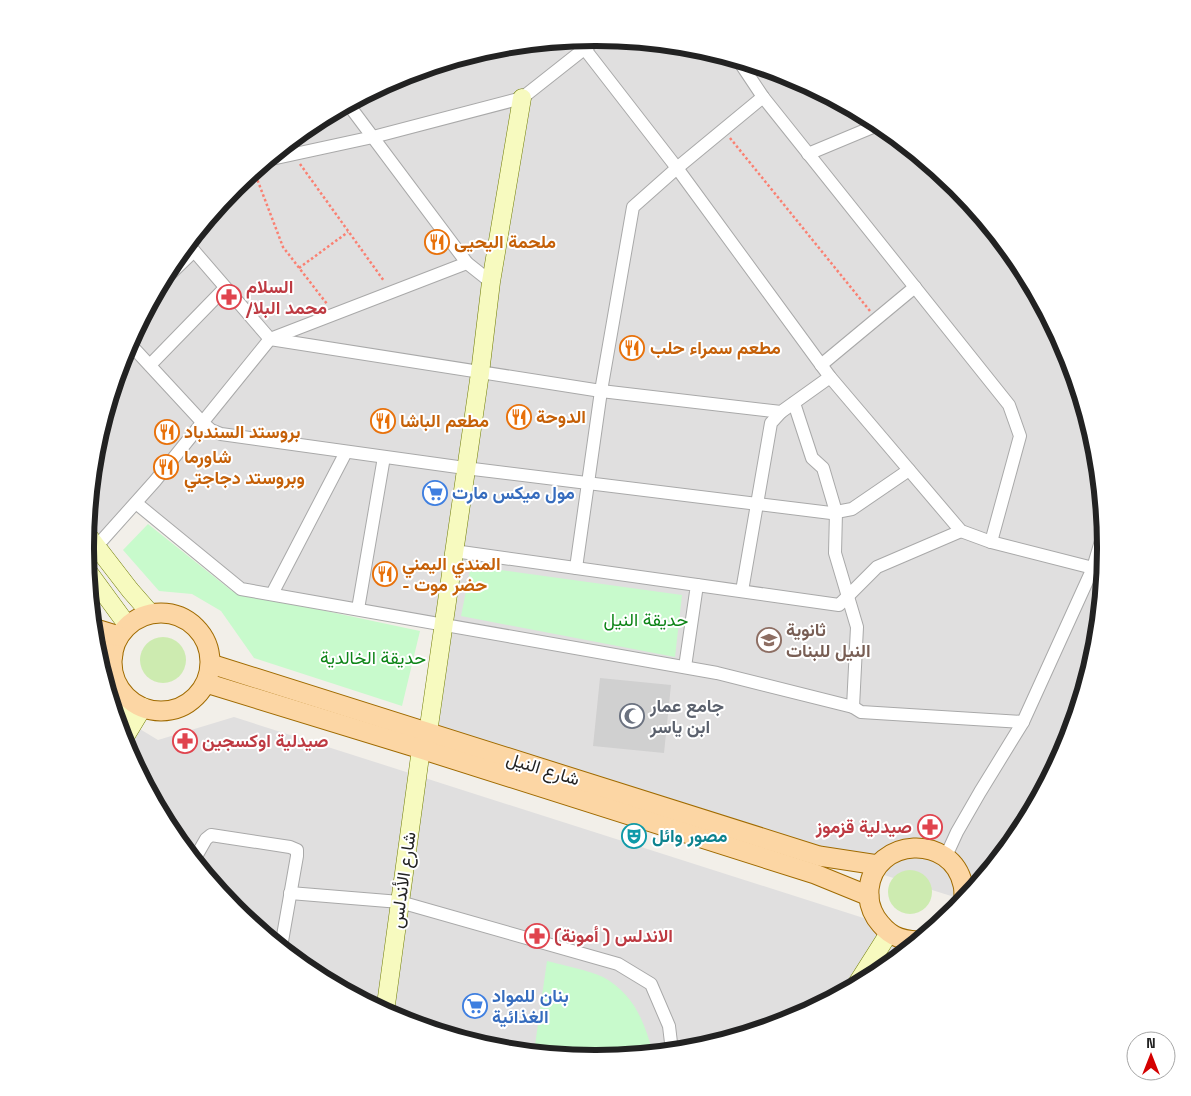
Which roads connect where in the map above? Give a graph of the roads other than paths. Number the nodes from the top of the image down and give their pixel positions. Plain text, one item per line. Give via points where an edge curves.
1 (583, 46) edge
2 (578, 47) edge
3 (745, 69) edge
4 (763, 97) junction
5 (522, 98) junction
6 (352, 109) edge
7 (870, 128) edge
8 (373, 137) junction
9 (808, 154) junction
10 (282, 157) edge
11 (677, 168) junction
12 (193, 249) edge
13 (467, 263) junction
14 (491, 282) junction
15 (915, 287) junction
16 (225, 288) junction
17 (270, 339) junction
18 (135, 349) edge
19 (150, 365) junction
20 (821, 365) junction
21 (480, 373) junction
22 (830, 377) junction
23 (601, 391) junction
24 (794, 403) junction
25 (781, 412) junction
26 (203, 423) junction
27 (346, 452) junction
28 (384, 457) junction
29 (465, 468) junction
30 (909, 470) junction
31 (588, 483) junction
32 (136, 503) junction
33 (757, 503) junction
34 (836, 512) junction
35 (961, 531) junction
36 (94, 537) edge
37 (991, 542) junction
38 (94, 544) edge
39 (454, 551) junction
40 (1097, 555) edge
41 (576, 568) junction
42 (1093, 568) junction
43 (95, 584) edge
44 (697, 585) junction
45 (742, 591) junction
46 (272, 594) junction
47 (848, 596) junction
48 (358, 609) junction
49 (151, 614) junction
50 (444, 624) junction
51 (100, 629) edge
52 (123, 631) junction
53 (104, 652) edge
54 (105, 654) edge
55 (211, 664) junction
56 (685, 668) junction
57 (206, 683) junction
58 (136, 703) junction
59 (853, 707) junction
60 (122, 714) edge
61 (1023, 722) junction
62 (127, 728) edge
63 (425, 741) junction
64 (198, 854) edge
65 (946, 856) junction
66 (878, 865) junction
67 (964, 888) edge
68 (290, 893) junction
69 (869, 896) junction
70 (400, 902) junction
71 (889, 933) junction
72 (282, 939) edge
73 (908, 940) edge
74 (865, 971) edge
75 (386, 1004) edge
76 (671, 1043) edge

1 - 11 street
2 - 5 street
3 - 4 street
4 - 9 street
4 - 11 street
5 - 8 street
5 - 14 street, شارع الأندلس
6 - 8 street
7 - 9 street
8 - 10 street
8 - 13 street
9 - 15 street
11 - 20 street
11 - 23 street via 633,206
12 - 16 street
13 - 14 street
13 - 17 street
14 - 21 street, شارع الأندلس
15 - 20 street
15 - 37 street via 1009,405 1020,436
16 - 17 street
16 - 19 street
17 - 21 street
17 - 26 street
18 - 19 street
19 - 26 street
20 - 22 street
21 - 23 street
21 - 29 street, شارع الأندلس
22 - 24 street
22 - 30 street
23 - 25 street
23 - 31 street
24 - 25 street
24 - 34 street via 812,458 823,468
25 - 33 street via 770,422
26 - 27 street via 222,434
26 - 32 street
27 - 28 street
27 - 46 street
28 - 29 street
28 - 48 street
29 - 31 street
29 - 39 street, شارع الأندلس
30 - 34 street via 852,509
30 - 35 street
31 - 33 street
31 - 41 street
32 - 36 street
32 - 46 street via 241,589
33 - 34 street
33 - 45 street
34 - 47 street via 835,553
35 - 37 street
35 - 47 street via 877,567
37 - 42 street
38 - 49 street
39 - 41 street
39 - 50 street, شارع الأندلس
40 - 42 street
41 - 44 street
42 - 61 street
43 - 52 street
44 - 45 street
44 - 56 street
45 - 47 street via 839,605
46 - 48 street
47 - 59 street via 857,627
48 - 50 street
49 - 52 main road via 134,621
49 - 55 main road via 174,614 200,631 207,644
50 - 56 street
50 - 63 street, شارع الأندلس
51 - 52 main road
52 - 53 main road
54 - 58 main road via 118,686
55 - 57 main road
55 - 63 main road, شارع النيل
56 - 59 street
57 - 58 main road via 194,698 180,707 163,711
57 - 63 main road, شارع النيل
58 - 60 street
58 - 62 street
59 - 61 street via 861,712
61 - 65 street via 966,816
63 - 66 main road, شارع النيل via 819,856
63 - 69 main road, شارع النيل via 814,874
63 - 70 street, شارع الأندلس
64 - 68 street via 211,835 290,847 296,850 297,856
65 - 66 main road via 930,849 913,847 896,851
65 - 67 main road via 955,866
66 - 69 main road via 872,876
68 - 70 street
68 - 72 street
69 - 71 main road via 873,914
70 - 75 street, شارع الأندلس
70 - 76 street via 618,964 651,984 669,1026
71 - 73 main road
71 - 74 street

